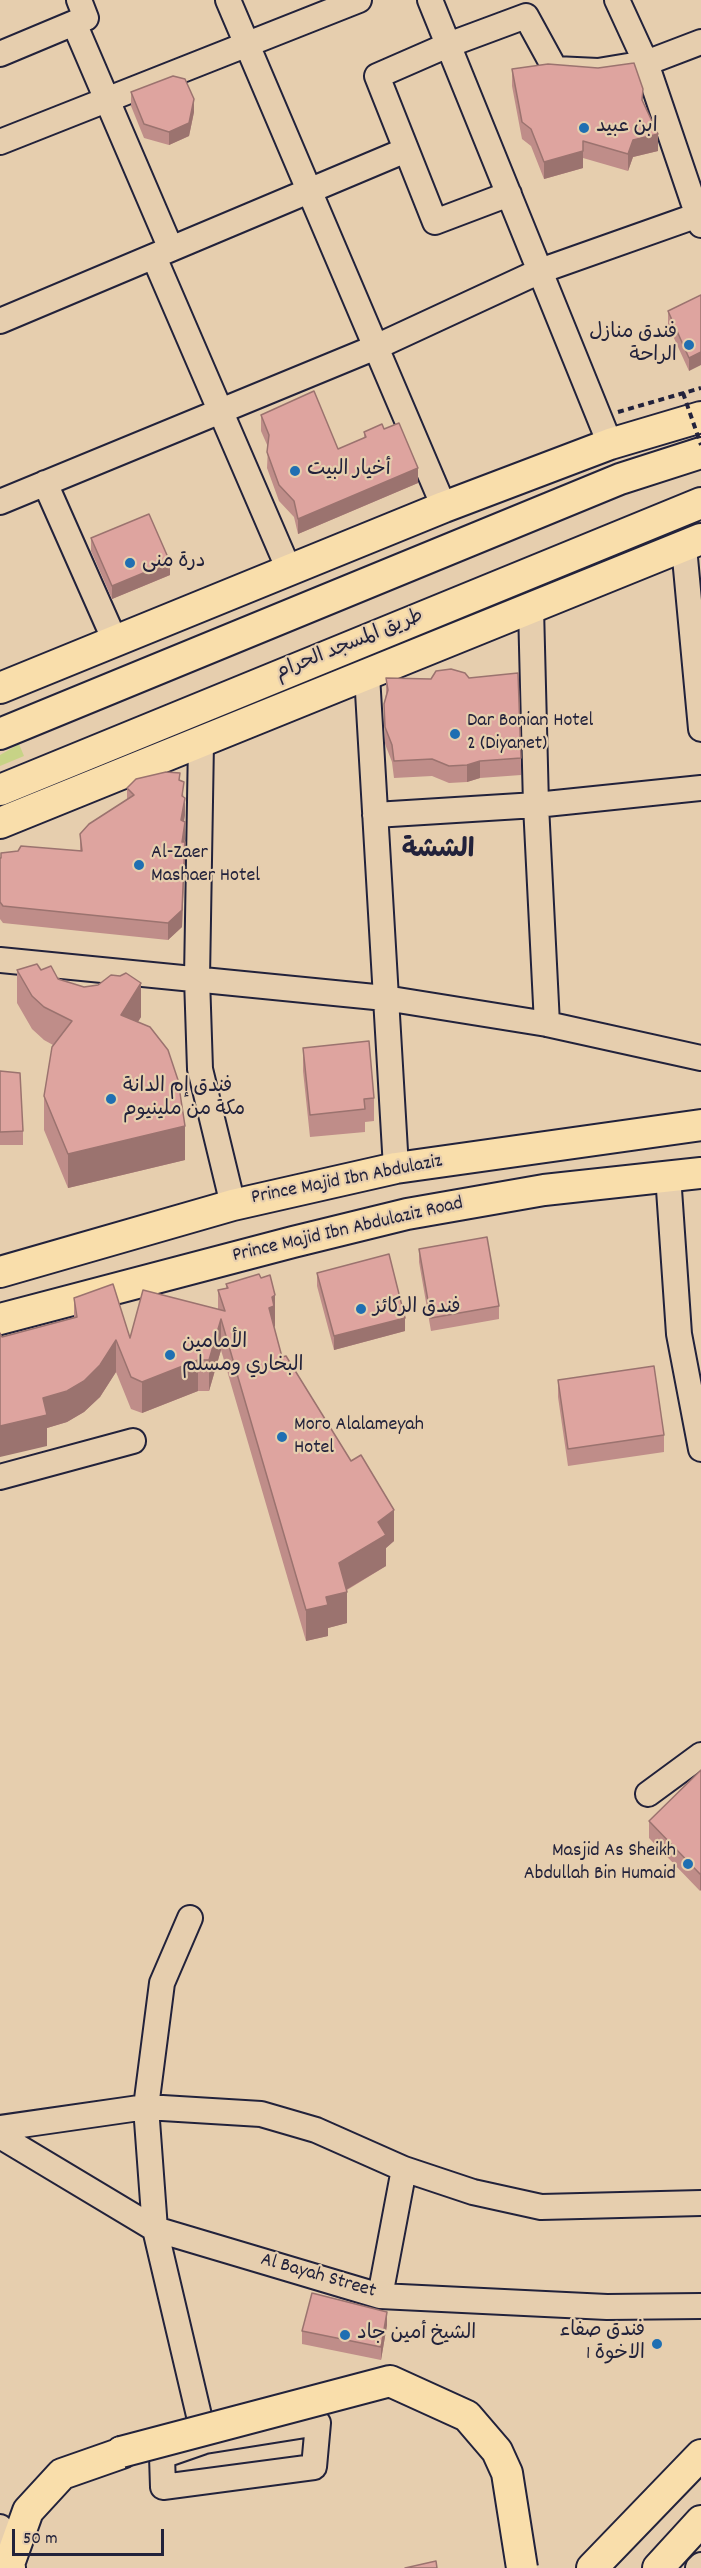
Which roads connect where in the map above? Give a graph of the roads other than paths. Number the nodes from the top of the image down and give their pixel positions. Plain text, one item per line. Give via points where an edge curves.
1 (228, 0) edge
2 (359, 0) edge
3 (430, 0) edge
4 (617, 0) edge
5 (77, 12) edge
6 (701, 42) edge
7 (247, 45) junction
8 (448, 45) junction
9 (0, 54) edge
10 (645, 63) junction
11 (107, 100) junction
12 (0, 142) edge
13 (406, 150) junction
14 (309, 192) junction
15 (508, 194) junction
16 (700, 218) edge
17 (163, 253) junction
18 (540, 271) junction
19 (0, 321) edge
20 (376, 347) junction
21 (220, 410) junction
22 (701, 417) edge
23 (606, 430) junction
24 (701, 453) edge
25 (45, 483) junction
26 (0, 502) edge
27 (701, 503) edge
28 (444, 507) junction
29 (692, 543) edge
30 (289, 570) junction
31 (531, 608) junction
32 (115, 641) junction
33 (333, 653) junction
34 (355, 679) junction
35 (0, 688) edge
36 (701, 729) edge
37 (0, 734) edge
38 (201, 742) junction
39 (701, 788) edge
40 (0, 790) edge
41 (536, 805) junction
42 (375, 815) junction
43 (0, 823) edge
44 (0, 960) edge
45 (197, 978) junction
46 (385, 998) junction
47 (547, 1024) junction
48 (701, 1058) edge
49 (701, 1125) edge
50 (396, 1168) junction
51 (701, 1173) edge
52 (668, 1175) junction
53 (233, 1205) junction
54 (36, 1263) junction
55 (0, 1272) edge
56 (46, 1306) junction
57 (0, 1319) edge
58 (697, 1415) edge
59 (133, 1441) dead end
60 (701, 1449) edge
61 (0, 1477) edge
62 (701, 1755) edge
63 (648, 1794) dead end
64 (190, 1918) dead end
65 (146, 2107) junction
66 (0, 2128) edge
67 (0, 2136) edge
68 (404, 2169) junction
69 (701, 2203) edge
70 (155, 2229) junction
71 (380, 2296) junction
72 (701, 2306) edge
73 (205, 2441) junction
74 (701, 2455) edge
75 (701, 2521) edge
76 (0, 2527) edge
77 (9, 2566) edge
78 (522, 2568) edge
79 (592, 2568) edge
80 (658, 2568) edge

1 - 7 street
2 - 7 street
3 - 8 street
4 - 10 street
5 - 9 street
5 - 11 street
6 - 10 street
7 - 11 street
7 - 14 street
8 - 10 street via 526,16 555,69 598,71
8 - 13 street via 377,76
8 - 15 street
10 - 16 street
11 - 12 street
11 - 17 street
13 - 14 street
13 - 15 street via 435,222
14 - 17 street
14 - 20 street
15 - 18 street
16 - 18 street
17 - 19 street
17 - 21 street
18 - 20 street
18 - 23 street
20 - 21 street
20 - 28 street
21 - 25 street
21 - 30 street
22 - 23 main road
23 - 28 main road
24 - 37 main road via 620,479
25 - 26 street
25 - 32 street
27 - 33 main road, طريق المسجد الحرام
28 - 30 main road
29 - 31 main road
29 - 36 street
30 - 32 main road
31 - 34 main road
31 - 41 street
32 - 35 main road
33 - 34 main road
33 - 40 main road, طريق المسجد الحرام
34 - 38 main road
34 - 42 street
38 - 43 main road
38 - 45 street
39 - 41 street
41 - 42 street
41 - 47 street
42 - 46 street
44 - 45 street
45 - 46 street
45 - 53 street via 200,1069
46 - 47 street
46 - 50 street
47 - 48 street
49 - 50 main road, Prince Majid Ibn Abdulaziz
50 - 53 main road, Prince Majid Ibn Abdulaziz
51 - 52 main road, Prince Majid Ibn Abdulaziz Road
52 - 56 main road, Prince Majid Ibn Abdulaziz Road via 544,1190 407,1215
52 - 58 street via 679,1334
53 - 54 main road, Prince Majid Ibn Abdulaziz
54 - 55 main road, Prince Majid Ibn Abdulaziz
54 - 56 main road
56 - 57 main road, Prince Majid Ibn Abdulaziz Road
58 - 60 street
59 - 61 street
62 - 63 street
64 - 65 street via 162,1983
65 - 66 street
65 - 68 street via 261,2114 316,2130
65 - 70 street
67 - 70 street, Al Bayah Street
68 - 69 street via 473,2192 541,2207
68 - 71 street
70 - 71 street, Al Bayah Street
70 - 73 street
71 - 72 street, Al Bayah Street via 607,2307
73 - 73 street via 162,2456 163,2487 314,2467 318,2423
74 - 79 main road
75 - 80 main road
76 - 77 street
77 - 78 main road, bridge via 28,2511 62,2474 121,2452 390,2381 467,2416 497,2451 507,2473

